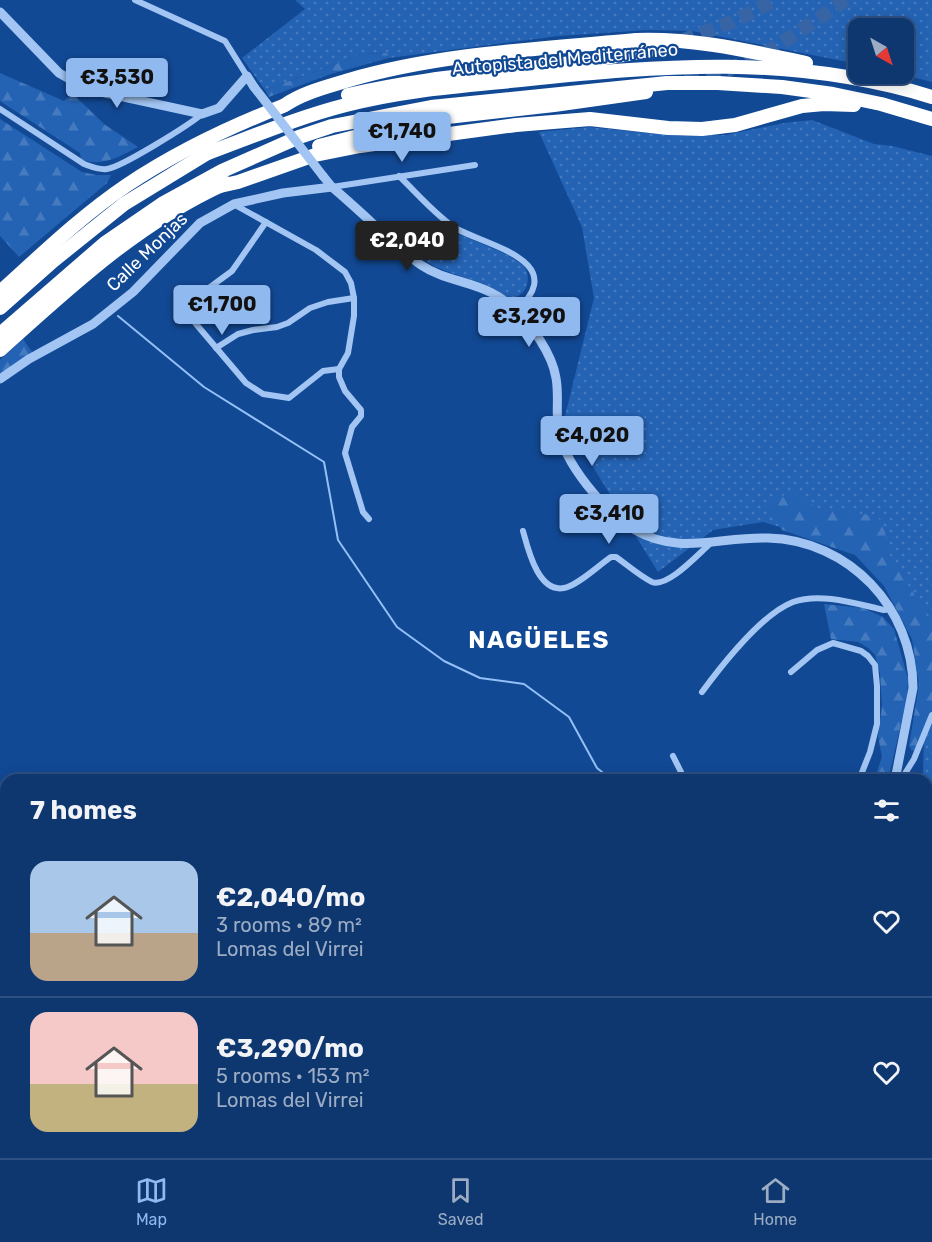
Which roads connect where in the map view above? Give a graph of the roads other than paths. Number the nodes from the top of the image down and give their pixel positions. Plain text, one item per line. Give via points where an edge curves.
1 (135, 0) edge
2 (0, 12) edge
3 (654, 49) dead end
4 (848, 71) edge
5 (247, 76) junction
6 (434, 79) junction
7 (888, 84) edge
8 (665, 85) junction
9 (893, 87) junction
10 (932, 97) edge
11 (285, 105) junction
12 (0, 109) edge
13 (894, 109) junction
14 (202, 114) junction
15 (932, 119) edge
16 (412, 120) junction
17 (278, 148) junction
18 (208, 153) junction
19 (475, 165) dead end
20 (399, 176) junction
21 (219, 186) junction
22 (332, 188) junction
23 (234, 204) junction
24 (266, 222) junction
25 (0, 292) edge
26 (354, 298) junction
27 (0, 308) edge
28 (516, 311) junction
29 (0, 334) edge
30 (216, 348) junction
31 (0, 350) edge
32 (339, 369) junction
33 (0, 379) edge
34 (369, 519) dead end
35 (523, 531) dead end
36 (711, 542) junction
37 (891, 609) junction
38 (791, 672) dead end
39 (702, 692) dead end
40 (932, 715) edge
41 (901, 752) junction
42 (673, 756) dead end
43 (914, 759) junction
44 (682, 774) edge
45 (861, 774) edge
46 (896, 774) edge
47 (905, 774) edge

1 - 5 street via 225,41
2 - 14 street via 59,73 87,89
3 - 6 highway
4 - 11 highway via 694,41 636,40 426,63 343,82 298,96
5 - 14 street via 219,108
5 - 22 street, bridge
6 - 11 highway via 413,76 367,83
6 - 18 highway via 377,88 310,107 259,124 228,138
7 - 9 highway
8 - 13 highway, Autopista del Mediterráneo via 782,87
8 - 16 highway via 605,99
8 - 17 highway, Autopista del Mediterráneo via 431,107 332,126
9 - 10 highway, Autopista del Mediterráneo
9 - 18 highway, Autopista del Mediterráneo via 772,67 613,70 447,88 347,104
11 - 25 highway via 174,156 128,184
12 - 14 street via 84,164 108,169
13 - 15 highway, Autopista del Mediterráneo
13 - 21 highway via 845,104 802,106 735,125 702,129 590,119 516,125 348,148
16 - 17 highway
16 - 21 highway via 310,149
17 - 29 highway via 222,171 162,204 105,243
18 - 27 highway via 124,204
19 - 20 street
20 - 22 street
20 - 28 street via 455,228 520,257 530,267 534,286
21 - 31 highway via 181,206 116,250
22 - 23 street, Calle Monjas
22 - 28 street via 418,263 445,278 491,292
23 - 24 street
23 - 33 street, Calle Monjas via 200,223 133,292 93,324
24 - 26 street via 316,250 345,272
24 - 30 street via 232,271 192,302 190,315
26 - 30 street via 310,308 277,327 238,334
26 - 32 street via 348,353
28 - 36 street via 538,338 550,362 556,377 558,430 567,455 587,485 613,514 657,541 695,545
30 - 32 street via 246,383 263,394 277,397 289,398 323,371
32 - 34 street via 345,391 361,410 345,453 363,512
35 - 36 street via 540,577 554,588 565,589 611,557 652,582 661,583
36 - 37 street via 768,538 825,551 853,567
37 - 39 street via 819,599 794,602 773,613
37 - 41 street via 906,638 913,675
38 - 45 street via 817,650 833,643 861,651 875,665 877,724
40 - 43 street
41 - 43 street
41 - 46 street
42 - 44 street
43 - 47 street

